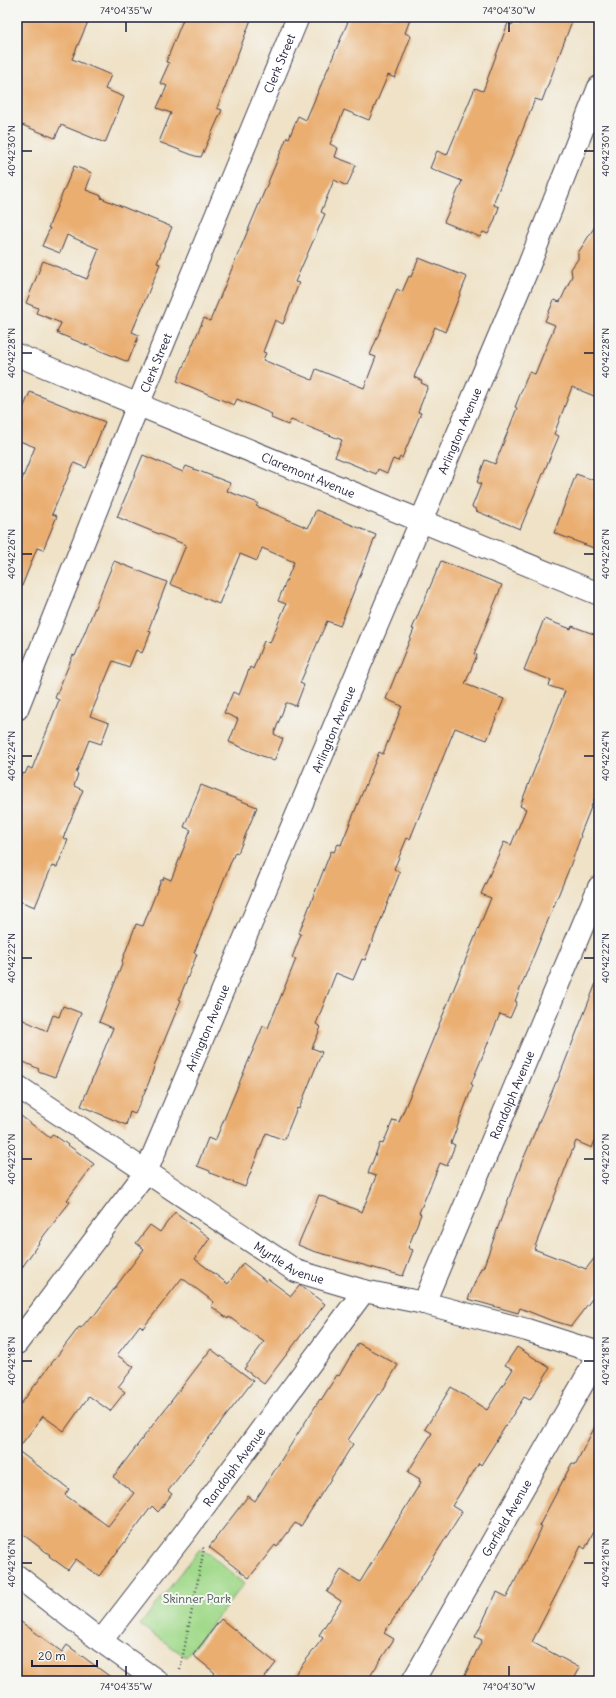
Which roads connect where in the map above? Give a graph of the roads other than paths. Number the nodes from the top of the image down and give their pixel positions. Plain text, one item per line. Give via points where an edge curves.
1 (298, 17) edge
2 (599, 87) edge
3 (17, 355) edge
4 (138, 405) junction
5 (422, 522) junction
6 (599, 594) edge
7 (17, 709) edge
8 (599, 887) edge
9 (17, 1086) edge
10 (146, 1172) junction
11 (364, 1291) junction
12 (424, 1303) junction
13 (17, 1343) edge
14 (599, 1354) edge
15 (17, 1576) edge
16 (102, 1641) junction
17 (157, 1681) edge
18 (413, 1681) edge

1 - 4 street, Clerk Street
2 - 5 street, Arlington Avenue via 527,270
3 - 4 street, Claremont Avenue
4 - 5 street, Claremont Avenue
4 - 7 street, Clerk Street
5 - 6 street, Claremont Avenue
5 - 10 street, Arlington Avenue
8 - 12 street, Randolph Avenue
9 - 10 street, Myrtle Avenue
10 - 11 street, Myrtle Avenue via 296,1271
10 - 13 street, Arlington Avenue
11 - 12 street, Myrtle Avenue
11 - 16 street, Randolph Avenue
12 - 14 street, Myrtle Avenue via 527,1330
14 - 18 street, Garfield Avenue
15 - 16 street
16 - 17 street

